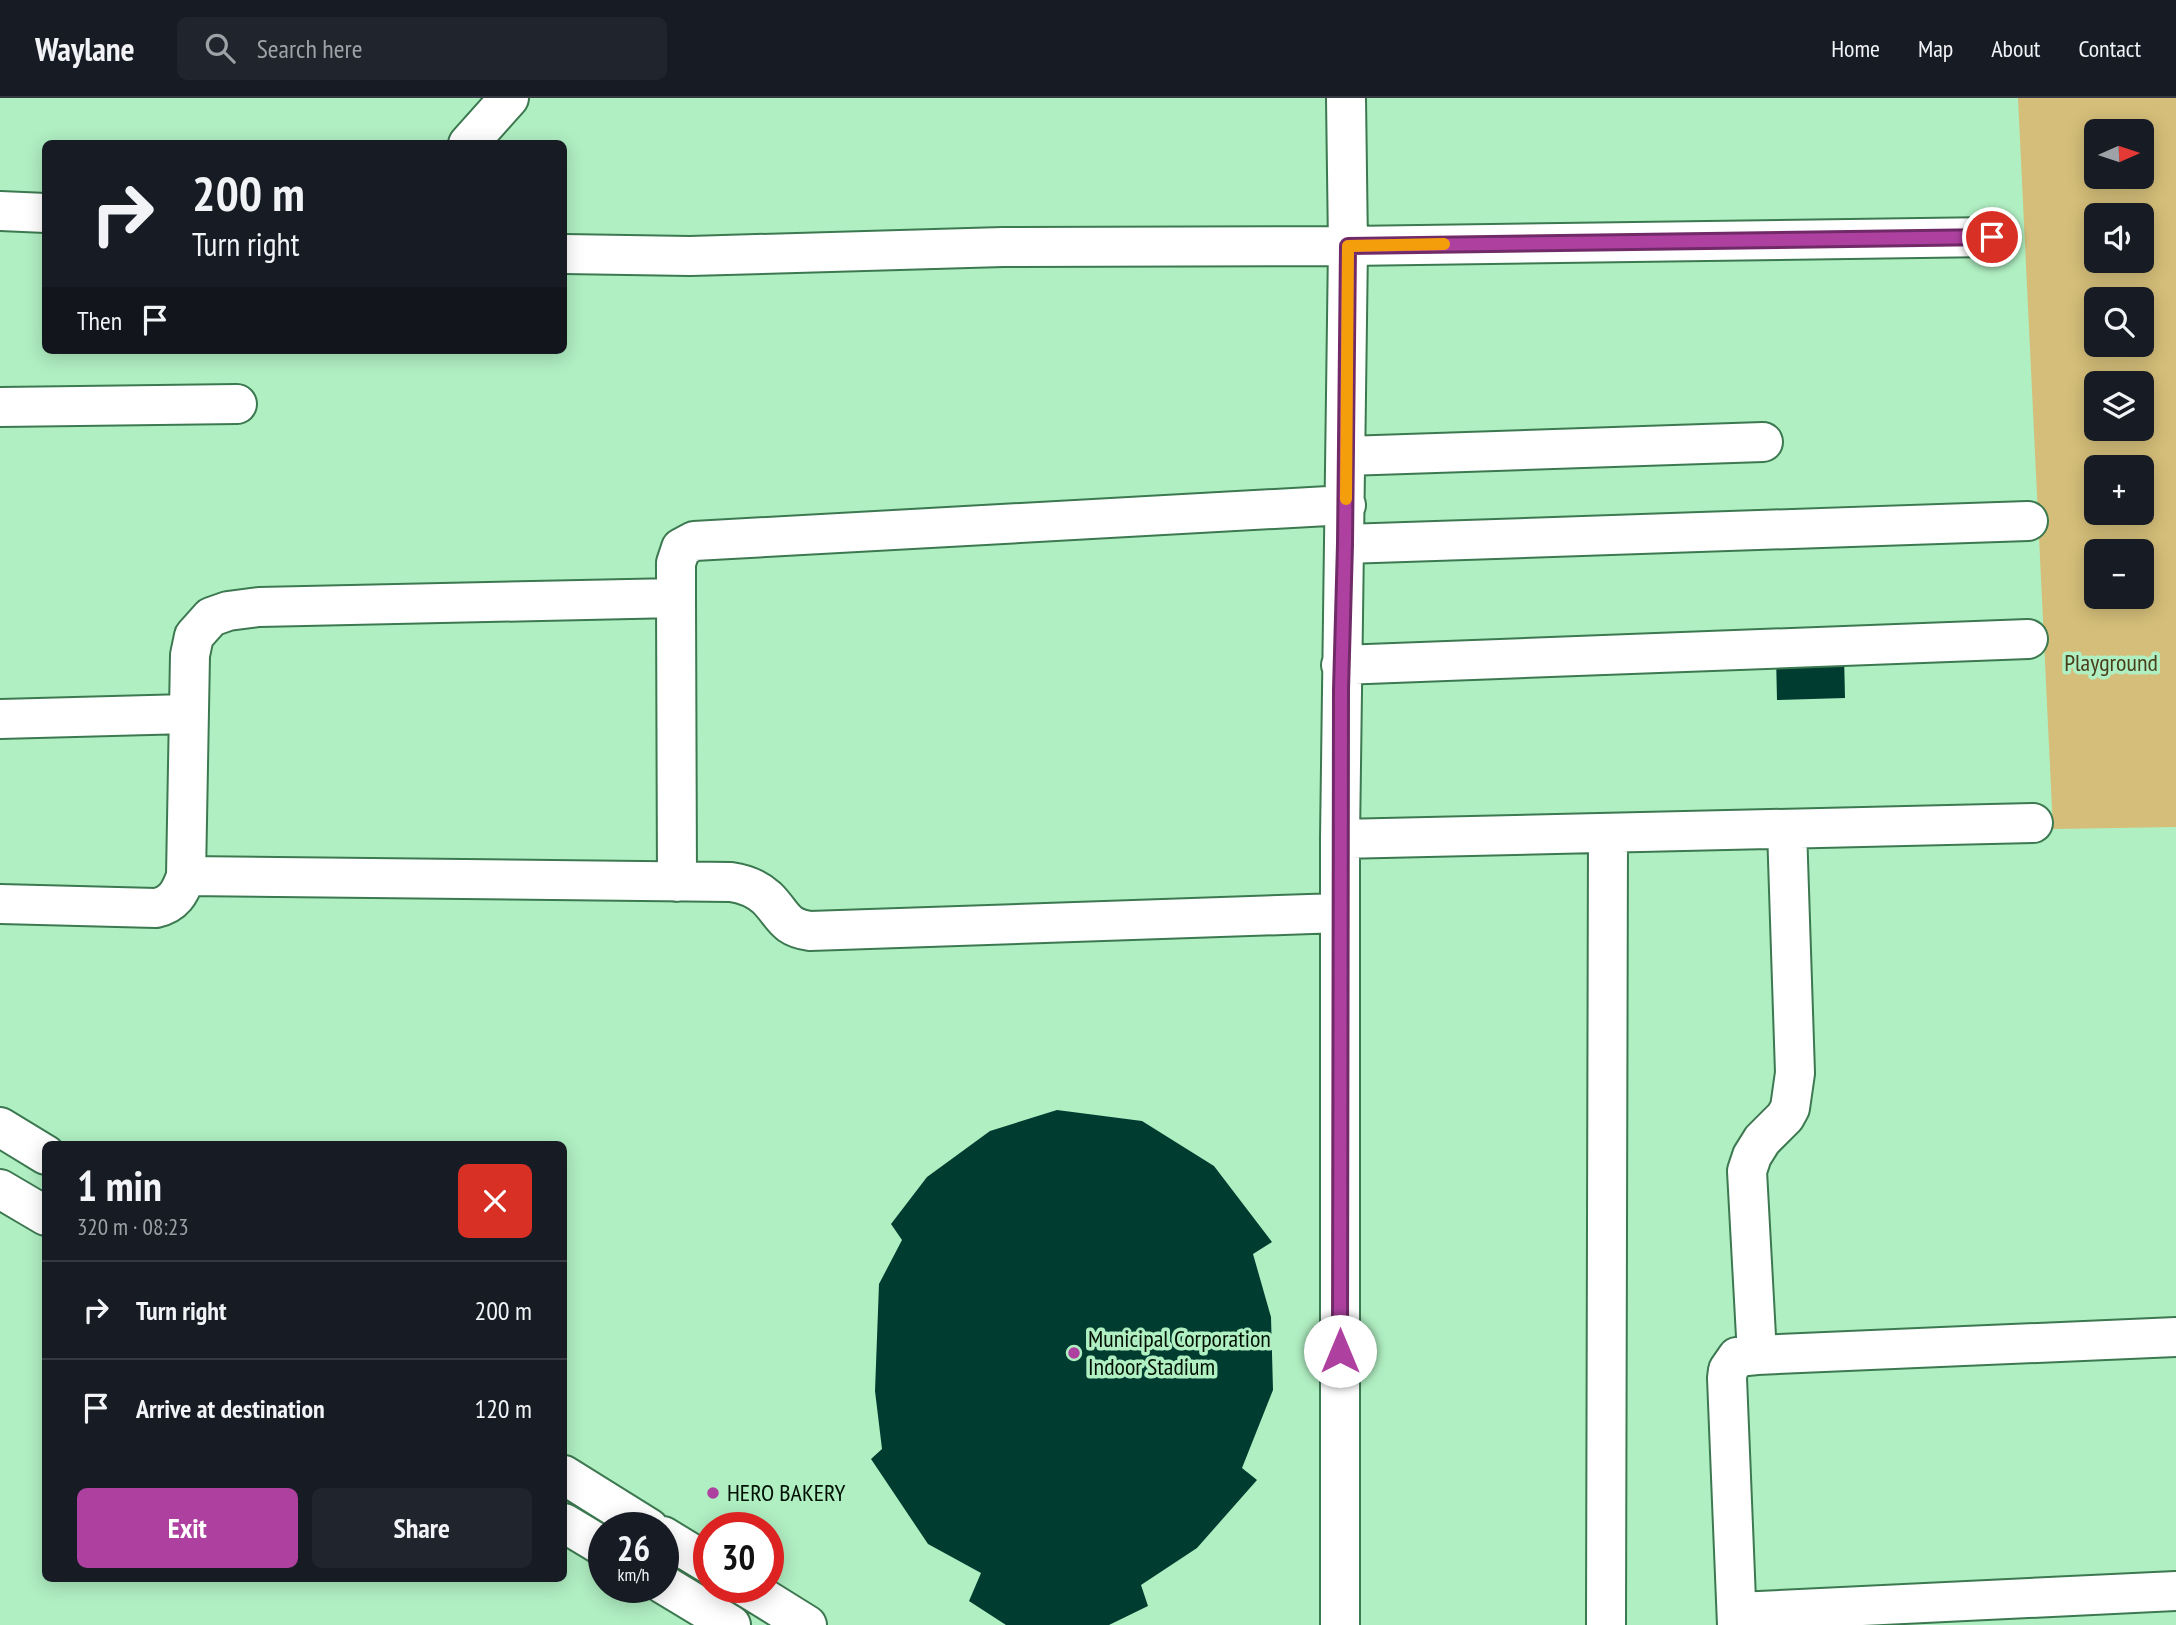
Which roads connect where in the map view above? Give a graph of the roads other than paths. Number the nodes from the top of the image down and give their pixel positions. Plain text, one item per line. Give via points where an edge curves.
1 (509, 98) edge
2 (1346, 98) edge
3 (472, 140) edge
4 (0, 211) edge
5 (42, 213) edge
6 (1992, 237) dead end
7 (1348, 246) junction
8 (567, 254) edge
9 (237, 404) dead end
10 (0, 407) edge
11 (1763, 442) dead end
12 (1346, 456) junction
13 (1346, 505) junction
14 (2028, 521) dead end
15 (1345, 544) junction
16 (676, 598) junction
17 (2028, 639) dead end
18 (1341, 665) junction
19 (187, 714) junction
20 (0, 719) edge
21 (2033, 823) dead end
22 (1787, 829) junction
23 (1608, 833) junction
24 (1340, 839) junction
25 (186, 876) junction
26 (677, 882) junction
27 (0, 904) edge
28 (1340, 913) junction
29 (0, 1127) edge
30 (42, 1153) edge
31 (0, 1189) edge
32 (42, 1214) edge
33 (2176, 1337) edge
34 (1757, 1354) junction
35 (567, 1477) edge
36 (623, 1512) edge
37 (567, 1525) edge
38 (588, 1537) edge
39 (2176, 1591) edge
40 (679, 1594) edge
41 (772, 1603) edge
42 (1737, 1618) edge
43 (731, 1625) edge
44 (807, 1625) edge
45 (1340, 1625) edge
46 (1606, 1625) edge

1 - 3 street
2 - 7 street
4 - 5 street
6 - 7 street
7 - 8 street
7 - 12 street
9 - 10 street
11 - 12 street
12 - 13 street
13 - 15 street
13 - 16 street via 694,541 681,548 676,563
14 - 15 street
15 - 18 street
16 - 19 street via 228,611 211,617 194,636
16 - 26 street
17 - 18 street
18 - 24 street
19 - 20 street
19 - 25 street
21 - 22 street
22 - 23 street
22 - 34 street via 1795,1073 1790,1108 1762,1140 1747,1171
23 - 24 street
23 - 46 street
24 - 28 street
25 - 26 street
25 - 27 street via 176,898 156,908
26 - 28 street via 751,886 788,924 810,932
28 - 45 street
29 - 30 street
31 - 32 street
33 - 34 street
34 - 42 street via 1737,1357 1727,1378
35 - 36 street
37 - 38 street
39 - 42 street
40 - 43 street
41 - 44 street

